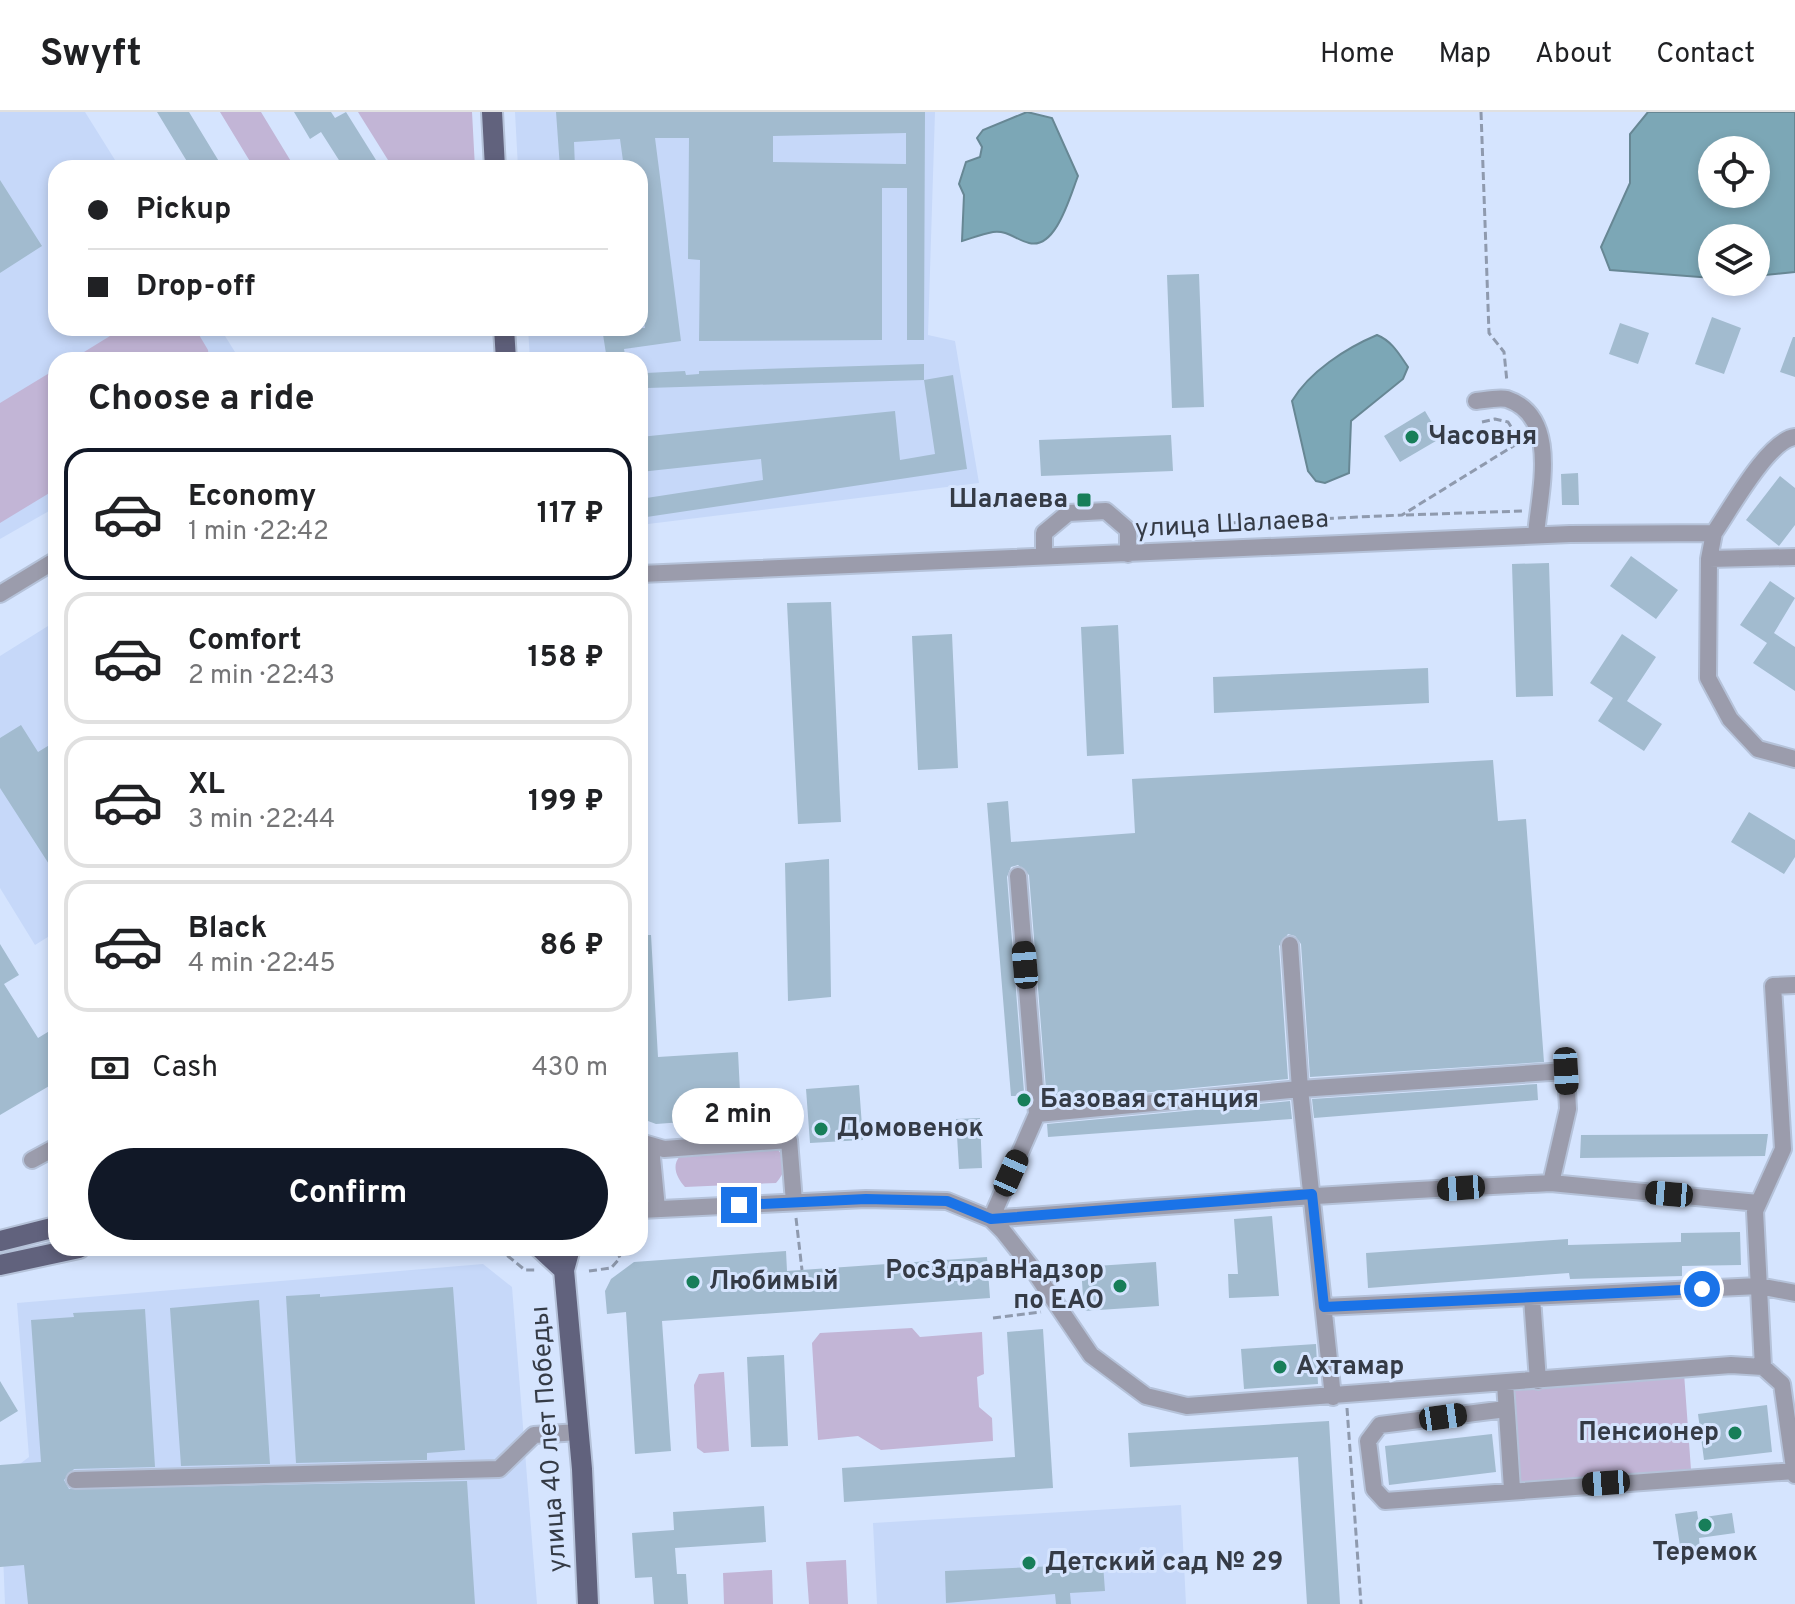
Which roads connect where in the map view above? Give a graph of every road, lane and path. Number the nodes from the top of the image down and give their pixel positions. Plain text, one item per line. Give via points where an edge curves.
1 (492, 112) edge
2 (1481, 112) edge
3 (495, 160) edge
4 (1507, 399) junction
5 (1476, 401) dead end
6 (1482, 422) dead end
7 (1795, 437) edge
8 (1519, 439) junction
9 (1543, 441) junction
10 (1538, 511) junction
11 (1402, 515) junction
12 (1714, 533) junction
13 (1536, 535) junction
14 (1229, 549) junction
15 (1128, 554) junction
16 (1044, 556) junction
17 (1795, 557) edge
18 (1709, 559) junction
19 (48, 565) edge
20 (648, 574) edge
21 (0, 594) edge
22 (1795, 759) edge
23 (1018, 876) dead end
24 (1290, 945) dead end
25 (1795, 985) edge
26 (1300, 1089) junction
27 (1037, 1114) junction
28 (648, 1144) edge
29 (48, 1151) edge
30 (32, 1160) dead end
31 (1551, 1183) junction
32 (1312, 1194) junction
33 (794, 1202) junction
34 (1758, 1203) junction
35 (648, 1210) edge
36 (991, 1219) junction
37 (48, 1229) edge
38 (0, 1241) edge
39 (48, 1255) edge
40 (508, 1256) edge
41 (549, 1256) edge
42 (568, 1256) edge
43 (619, 1256) edge
44 (0, 1265) edge
45 (535, 1270) dead end
46 (564, 1270) junction
47 (802, 1270) dead end
48 (589, 1271) dead end
49 (1759, 1286) junction
50 (1795, 1293) edge
51 (1532, 1298) junction
52 (1324, 1307) junction
53 (1060, 1309) junction
54 (993, 1318) dead end
55 (1763, 1367) junction
56 (1538, 1381) junction
57 (1505, 1383) junction
58 (1340, 1396) junction
59 (1506, 1409) junction
60 (578, 1432) junction
61 (1793, 1432) edge
62 (1795, 1472) edge
63 (75, 1480) dead end
64 (1512, 1489) junction
65 (588, 1604) edge
66 (1361, 1604) edge

1 - 3 main road
2 - 4 path via 1489,333 1504,352
4 - 5 street
4 - 9 street via 1533,418
6 - 8 path via 1508,422
7 - 12 street via 1770,453
8 - 9 path
8 - 11 path
9 - 10 street
10 - 11 path
10 - 13 street
11 - 14 path via 1228,523
12 - 13 street, улица Шалаева
12 - 18 street
13 - 14 street, улица Шалаева
14 - 15 street, улица Шалаева
15 - 16 street, улица Шалаева
15 - 16 street via 1128,530 1106,511 1068,513 1044,533
16 - 20 street, улица Шалаева
17 - 18 street
18 - 22 street via 1708,678 1730,719 1758,749
19 - 21 street
23 - 27 street
24 - 26 street
25 - 34 street via 1773,986 1783,1149
26 - 27 street
26 - 31 street via 1566,1071 1568,1109
26 - 32 street
27 - 36 street
28 - 33 street via 789,1140
29 - 30 street
31 - 32 street
31 - 34 street
32 - 36 street
32 - 52 street
33 - 35 street
33 - 36 street via 947,1201
33 - 47 path
34 - 49 street
36 - 53 street
37 - 38 main road
39 - 44 main road
40 - 45 path via 525,1270
41 - 46 main road
42 - 46 main road
43 - 48 path via 611,1268
46 - 60 main road, улица 40 лет Победы
49 - 50 street
49 - 51 street
49 - 55 street
51 - 52 street
51 - 56 street
52 - 58 street
53 - 54 path
53 - 58 street via 1091,1355 1146,1396 1187,1406
55 - 56 street
55 - 61 street via 1782,1384
56 - 57 street
57 - 58 street
57 - 59 street
58 - 66 path
59 - 64 street
59 - 64 street via 1380,1425 1368,1441 1374,1489 1385,1501
60 - 63 street via 534,1435 499,1469
60 - 65 main road, улица 40 лет Победы
61 - 62 street
62 - 64 street

